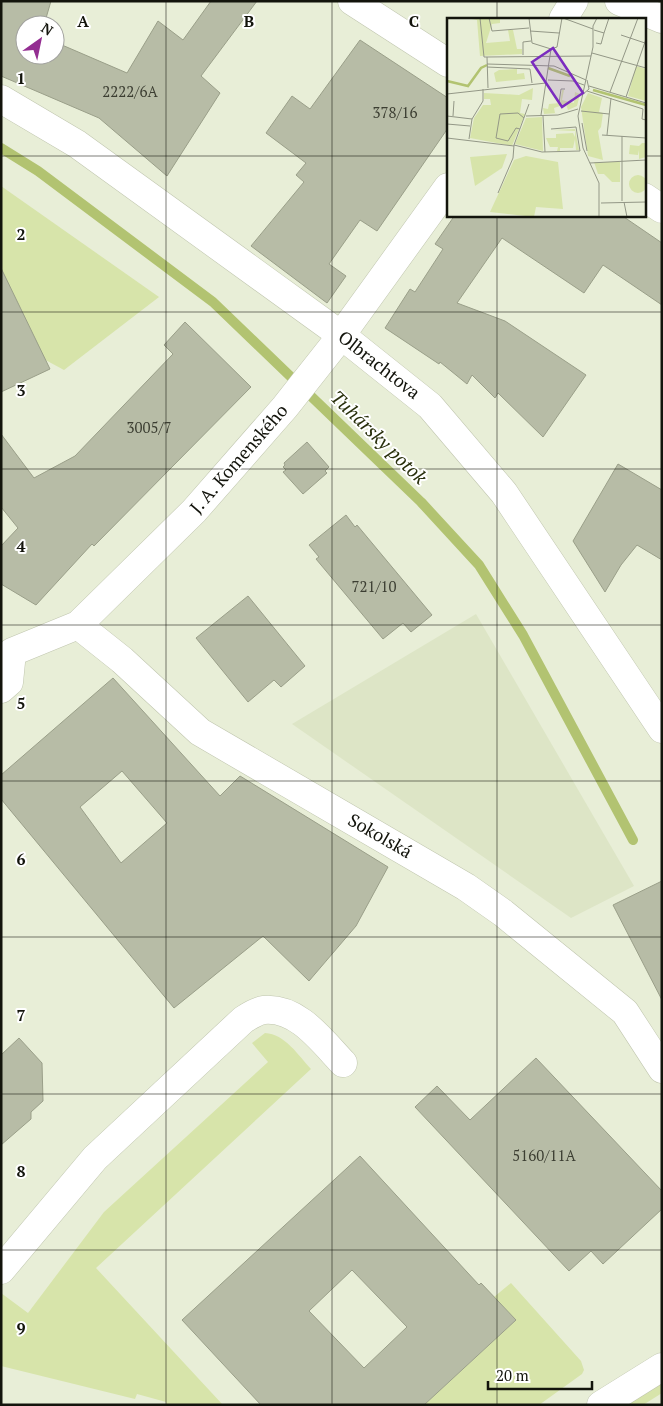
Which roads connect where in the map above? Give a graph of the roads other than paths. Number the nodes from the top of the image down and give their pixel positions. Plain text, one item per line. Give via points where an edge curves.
1 (352, 1) edge
2 (574, 1) edge
3 (619, 1) edge
4 (564, 18) edge
5 (662, 18) edge
6 (447, 62) edge
7 (1, 99) edge
8 (447, 188) edge
9 (646, 198) edge
10 (662, 209) edge
11 (338, 340) junction
12 (78, 625) junction
13 (7, 642) edge
14 (1, 689) edge
15 (662, 729) edge
16 (343, 1063) dead end
17 (662, 1069) edge
18 (1, 1270) edge
19 (662, 1367) edge
20 (601, 1405) edge

1 - 6 street
2 - 4 street
3 - 5 street
7 - 11 street, Olbrachtova via 77,144
8 - 11 street, J. A. Komenského
9 - 10 street
11 - 12 street, J. A. Komenského via 285,407 194,511
11 - 15 street, Olbrachtova via 430,406 504,493
12 - 13 street, J. A. Komenského
12 - 17 street, Sokolská via 122,660 200,732 466,887 503,913 625,1012
13 - 14 street, J. A. Komenského via 9,682
16 - 18 street via 302,1021 289,1015 262,1010 243,1020 95,1158
19 - 20 street

